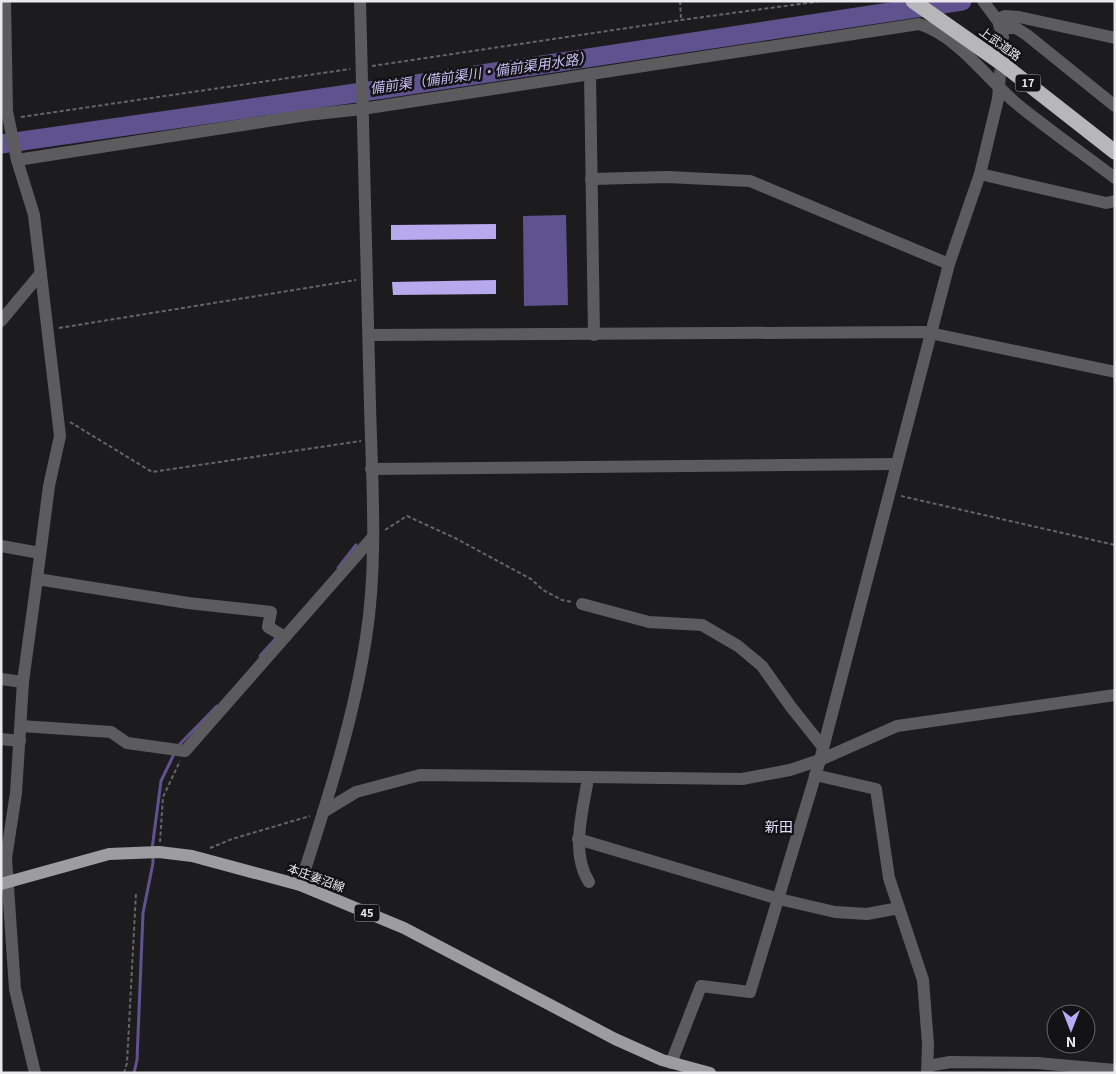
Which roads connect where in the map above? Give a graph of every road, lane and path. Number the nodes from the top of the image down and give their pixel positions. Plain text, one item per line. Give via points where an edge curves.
1 (5, 1) edge
2 (360, 1) edge
3 (680, 1) edge
4 (822, 1) edge
5 (913, 1) edge
6 (995, 19) edge
7 (682, 20) junction
8 (1115, 38) edge
9 (362, 73) junction
10 (590, 74) junction
11 (1000, 74) tunnel mouth
12 (999, 88) junction
13 (1115, 106) edge
14 (362, 107) junction
15 (9, 124) junction
16 (1115, 152) edge
17 (16, 158) junction
18 (980, 174) junction
19 (1115, 178) edge
20 (591, 179) junction
21 (1115, 201) edge
22 (949, 264) junction
23 (41, 273) junction
24 (368, 278) junction
25 (1, 321) edge
26 (48, 330) junction
27 (931, 333) junction
28 (594, 335) junction
29 (369, 336) junction
30 (1115, 372) edge
31 (57, 414) junction
32 (371, 440) junction
33 (897, 464) junction
34 (372, 469) junction
35 (889, 494) junction
36 (372, 538) junction
37 (1115, 545) edge
38 (1, 546) edge
39 (40, 553) junction
40 (36, 579) junction
41 (582, 604) joint
42 (285, 637) junction
43 (1, 679) edge
44 (24, 682) junction
45 (1115, 695) edge
46 (21, 726) junction
47 (1, 739) edge
48 (20, 741) junction
49 (823, 747) junction
50 (186, 751) junction
51 (820, 760) junction
52 (815, 775) junction
53 (588, 778) junction
54 (323, 812) junction
55 (578, 839) junction
56 (159, 852) junction
57 (192, 856) junction
58 (3, 858) edge
59 (589, 882) dead end
60 (4, 884) edge
61 (300, 885) junction
62 (136, 893) dead end
63 (779, 899) junction
64 (900, 908) junction
65 (671, 1063) junction
66 (927, 1070) edge
67 (1106, 1070) edge
68 (35, 1073) edge
69 (124, 1073) edge
70 (710, 1073) edge

1 - 15 street
2 - 9 street
3 - 7 path
4 - 7 path
5 - 16 highway, 上武道路 / 17 via 1004,64
6 - 8 street via 1019,17
6 - 13 street via 1026,35
7 - 9 path
9 - 14 street
9 - 15 path
10 - 12 street via 919,24 938,33 960,50
10 - 14 street
10 - 20 street
11 - 12 street
12 - 18 street
12 - 19 street
14 - 17 street
14 - 24 street
15 - 17 street
17 - 23 street via 34,215
18 - 21 street via 1106,203
18 - 22 street
20 - 22 street via 750,181
20 - 28 street
22 - 27 street
23 - 25 street
23 - 26 street
24 - 26 path
24 - 29 street
26 - 31 street
27 - 28 street
27 - 30 street
27 - 33 street
28 - 29 street
29 - 32 street
31 - 32 path via 152,472
31 - 39 street via 60,436
32 - 34 street
33 - 34 street
33 - 35 street
34 - 36 street
35 - 37 path
35 - 49 street
36 - 41 path via 406,516 455,538 531,579 542,590 562,600
36 - 42 street
36 - 54 street via 366,637 341,752
38 - 39 street
39 - 40 street
40 - 42 street via 198,605 271,612 268,628
40 - 44 street
41 - 49 street via 649,622 702,625 738,646 762,666
42 - 50 street
43 - 44 street
44 - 46 street
45 - 51 street via 897,726
46 - 48 street
46 - 50 street via 111,732 127,743
47 - 48 street
48 - 58 street via 16,793
49 - 51 street
50 - 56 path via 163,797
51 - 52 street
51 - 53 street via 790,770 742,779
52 - 63 street
52 - 64 street via 876,789 889,878
53 - 54 street via 420,775 356,792
53 - 55 street
54 - 57 path via 232,839
54 - 61 street
55 - 59 street via 584,873
55 - 63 street
56 - 57 main road, 本庄妻沼線 / 45
56 - 60 main road, 本庄妻沼線 / 45 via 109,854
57 - 61 main road, 本庄妻沼線 / 45
58 - 60 street
60 - 68 street via 15,990
61 - 65 main road, 本庄妻沼線 / 45 via 404,928 615,1039
62 - 69 path
63 - 64 street via 835,912 867,914
63 - 65 street via 750,992 701,986
64 - 66 street via 923,980
65 - 70 main road, 本庄妻沼線 / 45
66 - 67 street via 950,1062 1037,1063

